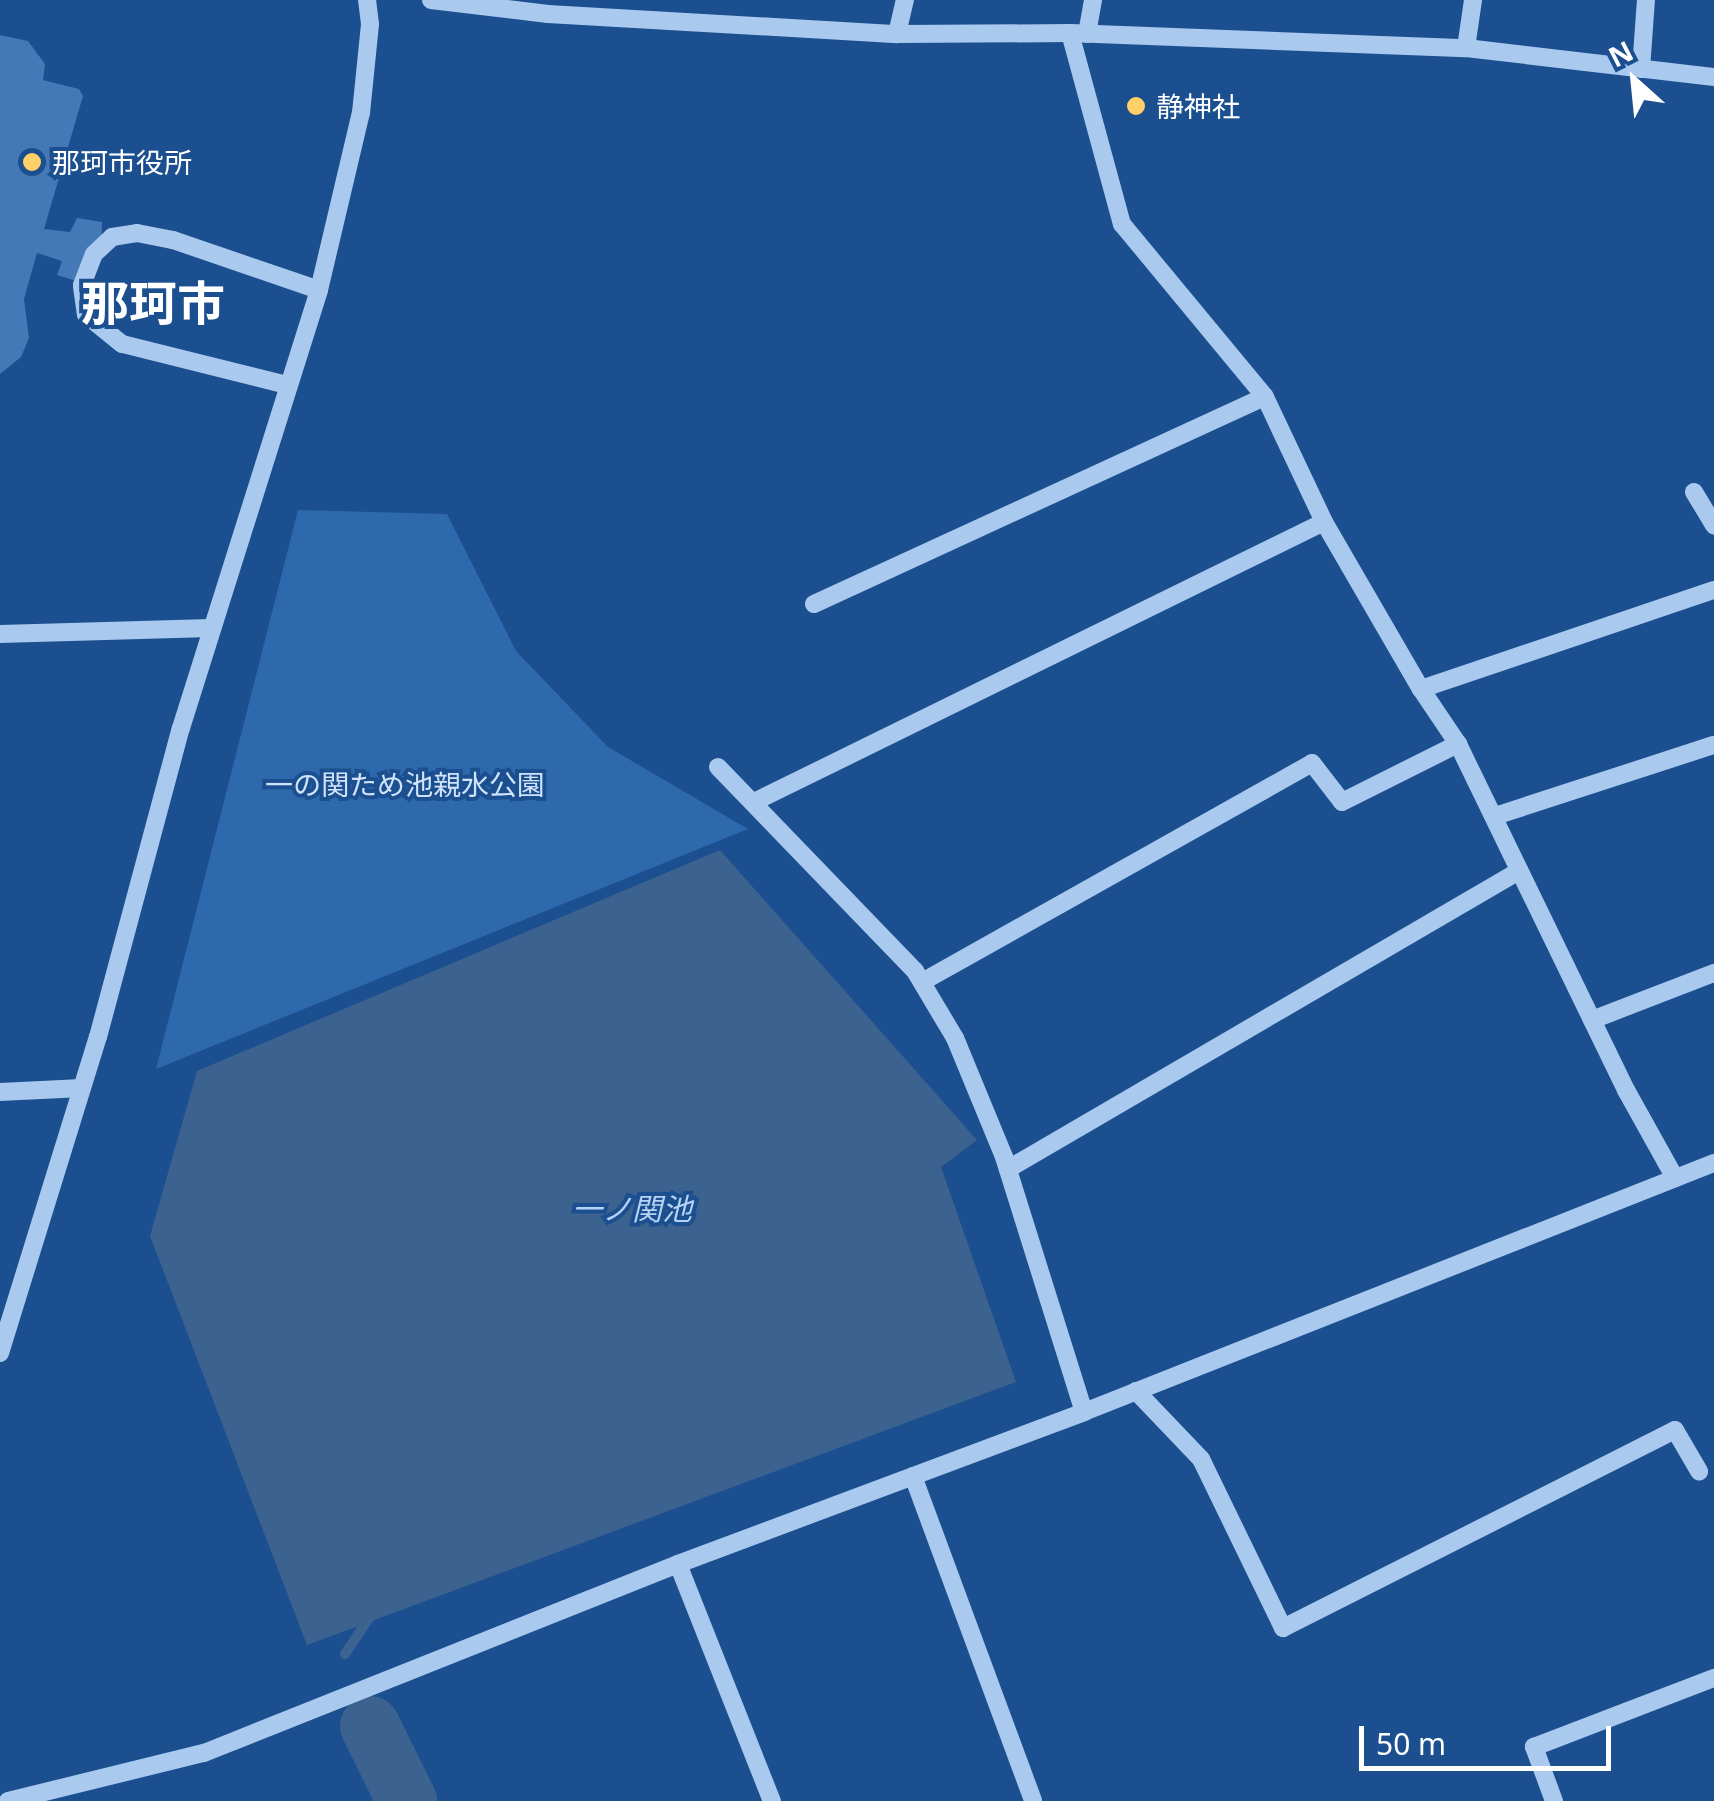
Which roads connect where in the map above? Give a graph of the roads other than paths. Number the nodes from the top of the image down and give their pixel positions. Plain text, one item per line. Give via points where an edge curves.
1 (367, 0) edge
2 (430, 0) edge
3 (905, 0) edge
4 (1093, 0) edge
5 (1473, 0) edge
6 (1646, 0) edge
7 (897, 34) junction
8 (1078, 34) junction
9 (1466, 48) junction
10 (1640, 68) junction
11 (1714, 77) edge
12 (319, 290) junction
13 (287, 385) junction
14 (1266, 398) junction
15 (1694, 492) dead end
16 (1324, 522) junction
17 (1714, 525) edge
18 (1714, 590) edge
19 (814, 604) dead end
20 (211, 628) junction
21 (0, 634) edge
22 (1420, 689) junction
23 (1458, 744) junction
24 (1714, 745) edge
25 (718, 767) dead end
26 (754, 802) junction
27 (1495, 816) junction
28 (1519, 870) junction
29 (1714, 973) edge
30 (922, 982) junction
31 (1592, 1020) junction
32 (82, 1088) junction
33 (0, 1092) edge
34 (1714, 1163) edge
35 (1008, 1169) junction
36 (1676, 1178) junction
37 (0, 1353) edge
38 (1136, 1391) junction
39 (1084, 1412) junction
40 (1698, 1471) dead end
41 (914, 1476) junction
42 (678, 1564) junction
43 (1714, 1678) edge
44 (8, 1801) edge
45 (772, 1801) edge
46 (1034, 1801) edge
47 (1554, 1801) edge

1 - 12 street via 362,113
2 - 7 street via 548,14
3 - 7 street
4 - 8 street
5 - 9 street
6 - 10 street
7 - 8 street
8 - 9 street
8 - 14 street via 1122,224
9 - 10 street
10 - 11 street
12 - 13 street
12 - 13 street via 137,233 112,238 94,254 82,284 86,315 122,344
13 - 20 street
14 - 16 street
14 - 19 street
15 - 17 street
16 - 22 street
16 - 26 street
18 - 22 street
20 - 21 street
20 - 32 street
22 - 23 street
23 - 27 street
23 - 30 street via 1342,802 1312,763
24 - 27 street
25 - 26 street
26 - 30 street
27 - 28 street
28 - 31 street
28 - 35 street
29 - 31 street
30 - 35 street via 956,1038
31 - 36 street
32 - 33 street
32 - 37 street
34 - 36 street
35 - 39 street
36 - 38 street
38 - 39 street
38 - 40 street via 1201,1459 1283,1628 1675,1430
39 - 41 street
41 - 42 street
41 - 46 street
42 - 44 street via 204,1753
42 - 45 street
43 - 47 street via 1534,1747

